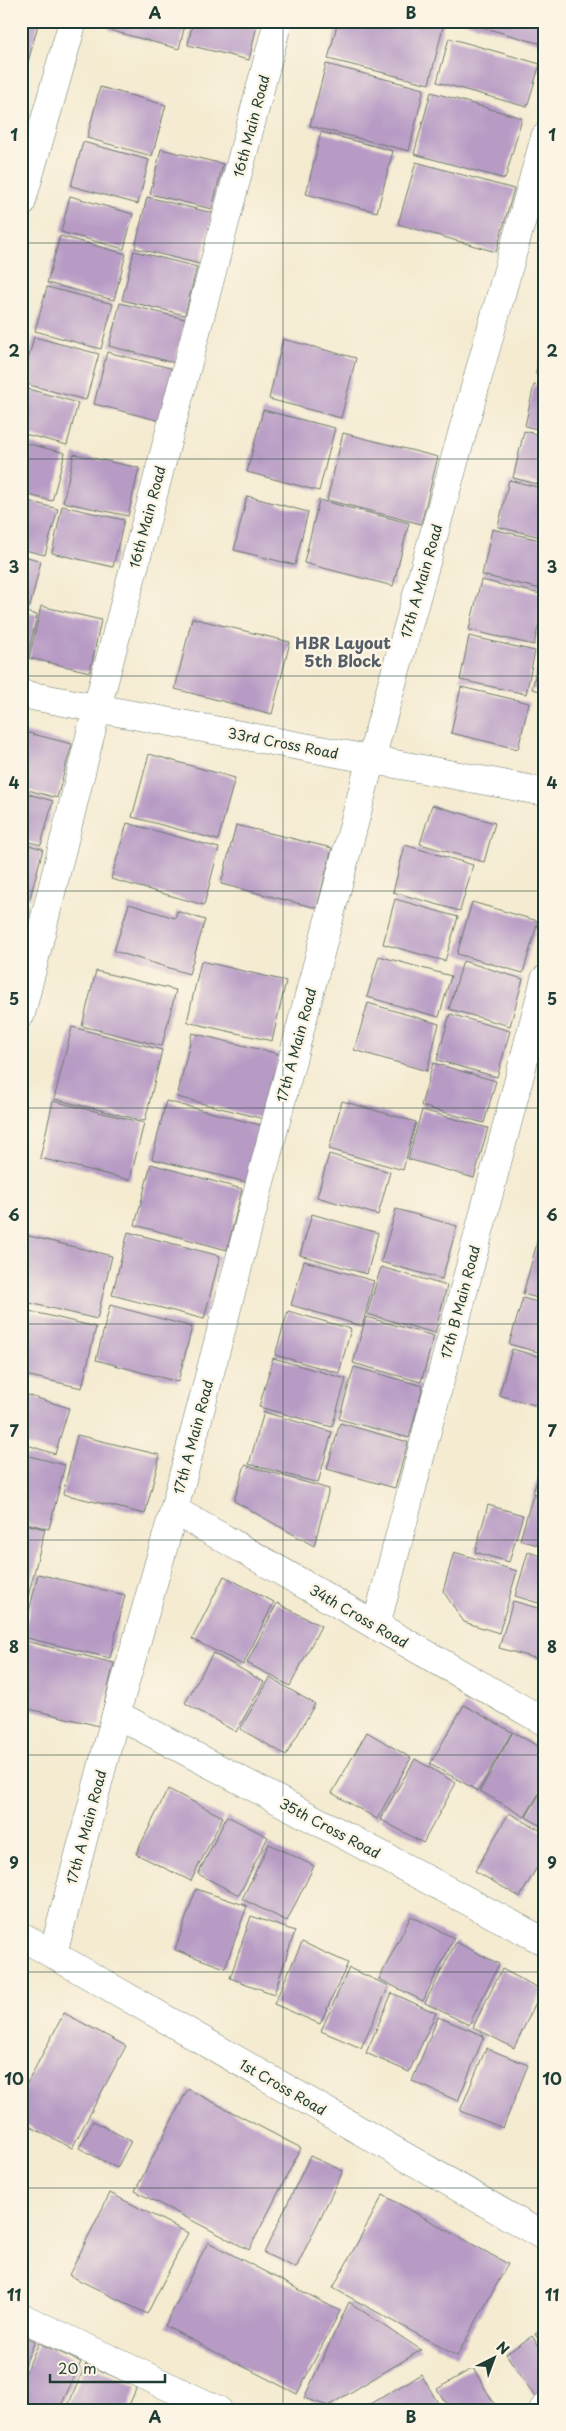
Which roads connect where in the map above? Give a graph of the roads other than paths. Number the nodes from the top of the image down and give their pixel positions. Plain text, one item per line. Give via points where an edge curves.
1 (72, 21) edge
2 (278, 21) edge
3 (545, 137) edge
4 (21, 204) edge
5 (21, 694) edge
6 (97, 708) junction
7 (371, 759) junction
8 (545, 792) edge
9 (545, 979) edge
10 (21, 1014) edge
11 (174, 1510) junction
12 (376, 1626) junction
13 (116, 1714) junction
14 (545, 1722) edge
15 (21, 1936) edge
16 (545, 1942) edge
17 (53, 1954) junction
18 (545, 2237) edge
19 (21, 2317) edge
20 (218, 2410) edge

1 - 4 street
2 - 6 street, 16th Main Road
3 - 7 street, 17th A Main Road
5 - 6 street, 33rd Cross Road
6 - 7 street, 33rd Cross Road
6 - 10 street, 16th Main Road
7 - 8 street, 33rd Cross Road
7 - 11 street, 17th A Main Road
9 - 12 street, 17th B Main Road
11 - 12 street, 34th Cross Road
11 - 13 street, 17th A Main Road
12 - 14 street, 34th Cross Road
13 - 16 street, 35th Cross Road
13 - 17 street, 17th A Main Road
15 - 17 street, 1st Cross Road
17 - 18 street, 1st Cross Road
19 - 20 street

